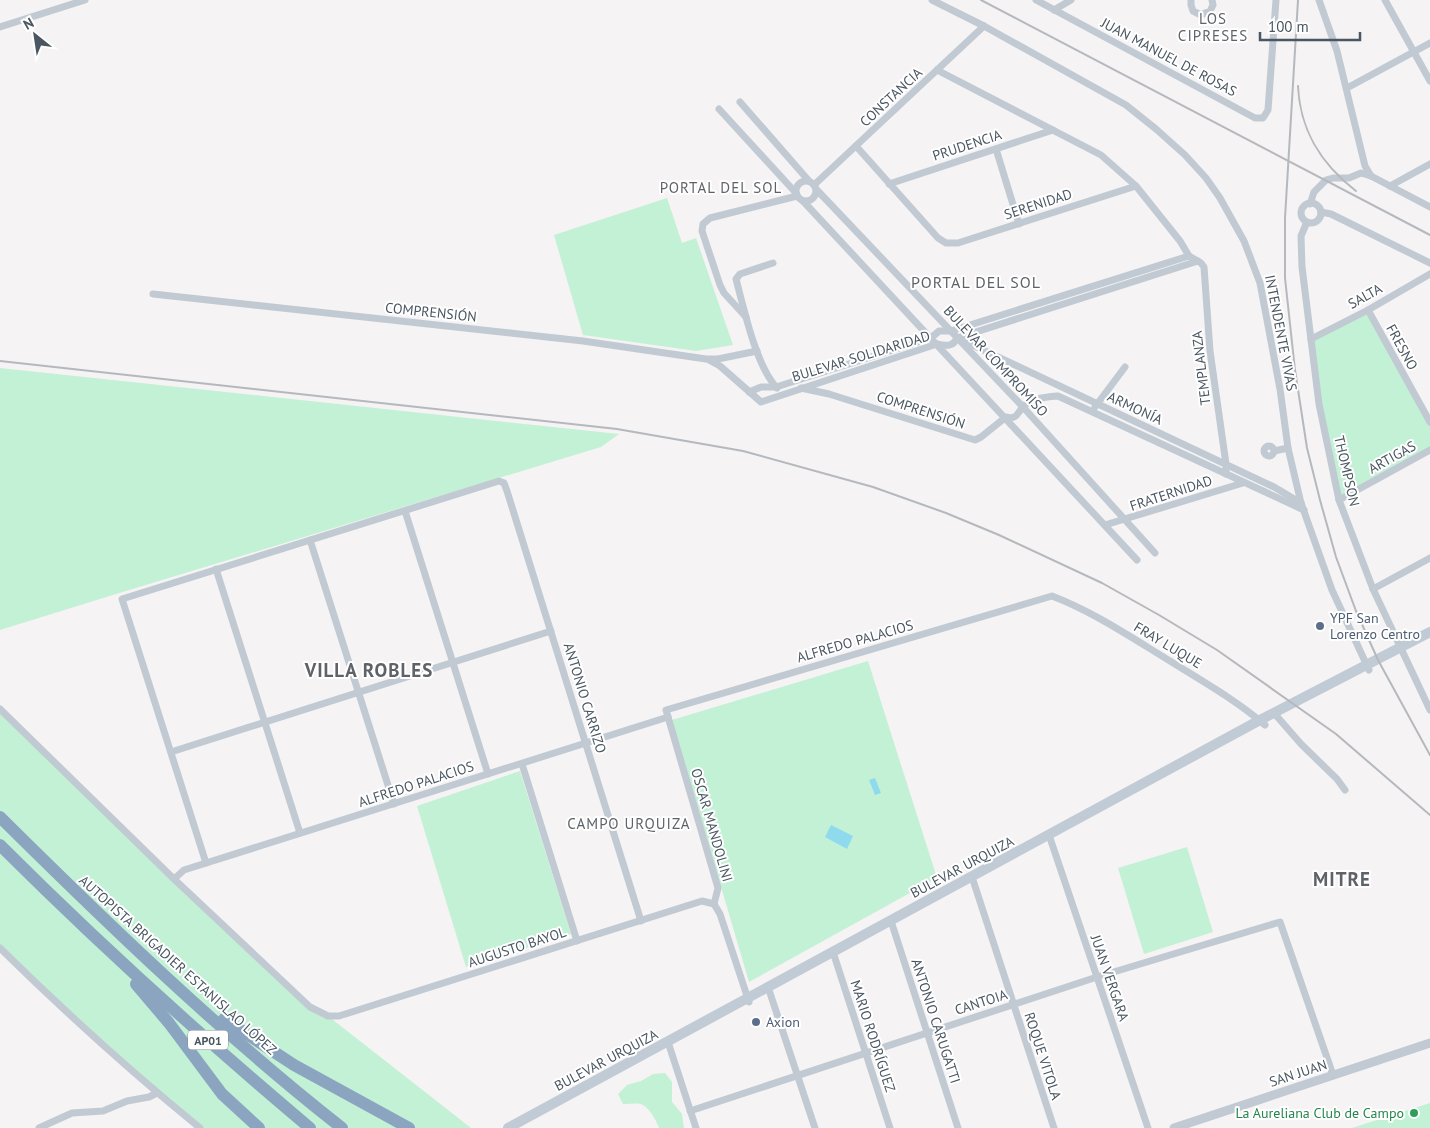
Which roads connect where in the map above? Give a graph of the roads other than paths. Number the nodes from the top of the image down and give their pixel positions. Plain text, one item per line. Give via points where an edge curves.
1 (85, 0) edge
2 (932, 0) edge
3 (1071, 0) edge
4 (1191, 0) edge
5 (1212, 0) edge
6 (1276, 0) edge
7 (1319, 0) edge
8 (1385, 0) edge
9 (1038, 1) edge
10 (1054, 10) junction
11 (984, 26) junction
12 (0, 27) edge
13 (1430, 43) edge
14 (1414, 52) junction
15 (938, 70) junction
16 (1430, 81) edge
17 (1347, 88) junction
18 (740, 102) dead end
19 (719, 109) dead end
20 (1053, 130) junction
21 (856, 146) junction
22 (996, 149) junction
23 (1430, 164) edge
24 (1371, 176) junction
25 (890, 184) junction
26 (813, 185) junction
27 (1136, 186) junction
28 (1390, 186) junction
29 (796, 194) junction
30 (803, 201) junction
31 (1310, 204) junction
32 (1430, 207) edge
33 (1321, 212) junction
34 (1307, 222) junction
35 (1019, 224) junction
36 (1189, 256) junction
37 (1198, 260) junction
38 (773, 263) dead end
39 (1430, 263) edge
40 (1430, 274) edge
41 (153, 294) dead end
42 (1368, 310) junction
43 (746, 317) junction
44 (951, 331) junction
45 (931, 338) junction
46 (957, 338) junction
47 (1311, 339) junction
48 (937, 344) junction
49 (757, 350) junction
50 (706, 359) junction
51 (1125, 367) dead end
52 (776, 387) junction
53 (801, 388) junction
54 (750, 392) junction
55 (786, 393) junction
56 (1098, 404) junction
57 (1022, 407) junction
58 (1091, 411) junction
59 (1006, 418) junction
60 (1430, 422) edge
61 (1288, 448) junction
62 (1430, 450) edge
63 (1274, 451) dead end
64 (1226, 464) junction
65 (1226, 474) junction
66 (1243, 483) junction
67 (1339, 500) junction
68 (1303, 507) junction
69 (405, 510) junction
70 (1125, 520) junction
71 (1105, 525) junction
72 (310, 540) junction
73 (1155, 553) dead end
74 (1430, 558) edge
75 (1137, 560) dead end
76 (216, 569) junction
77 (1373, 589) junction
78 (1052, 596) joint
79 (551, 631) junction
80 (1430, 632) edge
81 (1430, 637) edge
82 (1400, 650) junction
83 (453, 662) junction
84 (1368, 668) junction
85 (359, 692) junction
86 (0, 710) edge
87 (1430, 710) edge
88 (667, 714) junction
89 (1276, 716) junction
90 (265, 722) junction
91 (1263, 723) junction
92 (586, 743) junction
93 (171, 752) junction
94 (522, 764) junction
95 (488, 774) junction
96 (1345, 790) dead end
97 (394, 804) junction
98 (0, 817) edge
99 (300, 833) junction
100 (1050, 838) junction
101 (0, 845) edge
102 (206, 863) junction
103 (174, 879) junction
104 (972, 880) junction
105 (714, 904) junction
106 (641, 921) junction
107 (891, 923) junction
108 (577, 941) junction
109 (0, 948) edge
110 (108, 950) junction
111 (834, 954) junction
112 (1097, 977) junction
113 (176, 986) junction
114 (768, 990) junction
115 (749, 1000) junction
116 (1013, 1004) junction
117 (927, 1033) junction
118 (1430, 1043) edge
119 (668, 1044) junction
120 (866, 1053) junction
121 (1333, 1075) junction
122 (797, 1076) junction
123 (157, 1093) junction
124 (690, 1111) junction
125 (38, 1128) edge
126 (200, 1128) edge
127 (259, 1128) edge
128 (310, 1128) edge
129 (342, 1128) edge
130 (410, 1128) edge
131 (508, 1128) edge
132 (515, 1128) edge
133 (696, 1128) edge
134 (815, 1128) edge
135 (890, 1128) edge
136 (958, 1128) edge
137 (1054, 1128) edge
138 (1148, 1128) edge
139 (1174, 1128) edge

1 - 12 street
2 - 11 street, INTENDENTE VIVAS
3 - 10 street
4 - 5 street via 1193,11 1202,15 1210,11
6 - 10 street, JUAN MANUEL DE ROSAS via 1268,110 1264,118 1255,118
7 - 17 street
8 - 14 street
9 - 10 street, JUAN MANUEL DE ROSAS
11 - 15 street, CONSTANCIA
11 - 61 street, INTENDENTE VIVAS via 1126,105 1206,178 1244,241 1260,283
13 - 14 street
14 - 16 street
14 - 17 street
15 - 20 street
15 - 21 street, CONSTANCIA
17 - 24 street via 1364,166
18 - 26 street, BULEVAR COMPROMISO
19 - 29 street
20 - 22 street, PRUDENCIA
20 - 27 street via 1101,155
21 - 25 street
21 - 26 street, CONSTANCIA
22 - 25 street, PRUDENCIA
22 - 35 street
23 - 28 street
24 - 28 street
24 - 31 street via 1361,173 1349,178 1326,180 1314,192
25 - 35 street, SERENIDAD via 946,243 958,243
26 - 29 street via 799,183
26 - 30 street via 816,192 813,199
26 - 44 street, BULEVAR COMPROMISO
27 - 35 street, SERENIDAD
27 - 36 street
28 - 32 street
29 - 30 street
29 - 43 street via 710,218 703,224 702,231 720,286
30 - 45 street
31 - 33 street via 1316,205
31 - 34 street via 1302,212
33 - 34 street via 1316,222
33 - 39 street
34 - 47 street, THOMPSON via 1301,236 1302,267
36 - 37 street
36 - 44 street, BULEVAR SOLIDARIDAD
37 - 46 street, BULEVAR SOLIDARIDAD
37 - 64 street, TEMPLANZA via 1204,267 1210,350
38 - 43 street via 740,274 736,279
40 - 42 street, SALTA
41 - 50 street, COMPRENSIÓN via 582,341
42 - 47 street, SALTA
42 - 60 street, FRESNO
43 - 49 street
44 - 45 street, BULEVAR SOLIDARIDAD via 939,331
44 - 46 street, BULEVAR COMPROMISO
45 - 48 street
45 - 52 street, BULEVAR SOLIDARIDAD
46 - 48 street, BULEVAR SOLIDARIDAD via 951,345
46 - 56 street, ARMONÍA
46 - 57 street, BULEVAR COMPROMISO
47 - 67 street, THOMPSON via 1319,404
48 - 53 street, BULEVAR SOLIDARIDAD
48 - 59 street
49 - 50 street, COMPRENSIÓN
49 - 52 street via 765,373
50 - 54 street, COMPRENSIÓN via 720,366
51 - 56 street
52 - 54 street, BULEVAR SOLIDARIDAD via 761,387
52 - 55 street
53 - 55 street, BULEVAR SOLIDARIDAD
53 - 59 street, COMPRENSIÓN via 975,440
54 - 55 street, BULEVAR SOLIDARIDAD via 761,402
56 - 58 street
56 - 64 street, ARMONÍA
57 - 58 street, ARMONÍA via 1046,397 1058,396
57 - 59 street, COMPRENSIÓN via 1017,416
57 - 70 street, BULEVAR COMPROMISO
58 - 65 street, ARMONÍA
59 - 71 street
61 - 63 street
61 - 68 street, INTENDENTE VIVAS
62 - 67 street, ARTIGAS
64 - 65 street, TEMPLANZA
64 - 68 street, ARMONÍA via 1274,487
65 - 66 street, ARMONÍA
66 - 68 street, ARMONÍA
66 - 70 street, FRATERNIDAD
67 - 77 street, THOMPSON
68 - 84 street, INTENDENTE VIVAS via 1326,575
69 - 72 street
69 - 79 street, ANTONIO CARRIZO via 499,481 504,483
69 - 83 street
70 - 71 street, FRATERNIDAD
70 - 73 street, BULEVAR COMPROMISO
71 - 75 street
72 - 76 street
72 - 85 street
74 - 77 street
76 - 90 street
76 - 93 street via 122,598
77 - 82 street, THOMPSON
78 - 88 street, ALFREDO PALACIOS
78 - 91 street, FRAY LUQUE via 1075,605 1138,641
79 - 83 street
79 - 92 street, ANTONIO CARRIZO
80 - 82 main road, BULEVAR URQUIZA
81 - 82 main road, BULEVAR URQUIZA
82 - 84 main road, BULEVAR URQUIZA
82 - 87 street, THOMPSON
83 - 85 street
83 - 95 street
84 - 89 main road, BULEVAR URQUIZA
85 - 90 street
85 - 97 street
86 - 103 street
88 - 92 street, ALFREDO PALACIOS
88 - 105 street, OSCAR MANDOLINI via 718,888
89 - 91 main road, BULEVAR URQUIZA
89 - 96 street
90 - 93 street
90 - 99 street
91 - 100 main road, BULEVAR URQUIZA
92 - 94 street, ALFREDO PALACIOS
92 - 106 street, ANTONIO CARRIZO
93 - 102 street
94 - 95 street, ALFREDO PALACIOS
94 - 108 street
95 - 97 street, ALFREDO PALACIOS
97 - 99 street, ALFREDO PALACIOS
98 - 113 highway, AUTOPISTA BRIGADIER ESTANISLAO LÓPEZ / AP01
99 - 102 street, ALFREDO PALACIOS
100 - 104 main road, BULEVAR URQUIZA
100 - 112 street, JUAN VERGARA
101 - 110 highway, AP01
102 - 103 street, ALFREDO PALACIOS via 184,870
103 - 108 street, AUGUSTO BAYOL via 310,1007 328,1016 339,1016
104 - 107 main road, BULEVAR URQUIZA
104 - 116 street, ROQUE VITOLA
105 - 106 street, AUGUSTO BAYOL via 702,901
105 - 115 street, OSCAR MANDOLINI
106 - 108 street, AUGUSTO BAYOL
107 - 111 main road, BULEVAR URQUIZA
107 - 117 street, ANTONIO CARUGATTI
109 - 123 street
110 - 127 highway via 169,1023 222,1094
110 - 128 highway, AP01
111 - 114 main road, BULEVAR URQUIZA
111 - 120 street, MARIO RODRÍGUEZ
112 - 116 street, CANTOIA
112 - 121 street, CANTOIA via 1280,922
112 - 138 street, JUAN VERGARA
113 - 129 highway, AUTOPISTA BRIGADIER ESTANISLAO LÓPEZ / AP01
113 - 130 highway via 265,1047
114 - 115 main road, BULEVAR URQUIZA
114 - 122 street
115 - 119 main road, BULEVAR URQUIZA
116 - 117 street, CANTOIA
116 - 137 street, ROQUE VITOLA
117 - 120 street, CANTOIA
117 - 136 street, ANTONIO CARUGATTI
118 - 121 street, SAN JUAN
119 - 124 street
119 - 131 main road, BULEVAR URQUIZA
119 - 132 main road, BULEVAR URQUIZA
120 - 122 street, CANTOIA
120 - 135 street, MARIO RODRÍGUEZ
121 - 139 street, SAN JUAN
122 - 124 street, CANTOIA
122 - 134 street
123 - 125 street via 102,1111 72,1113
123 - 126 street
124 - 133 street

